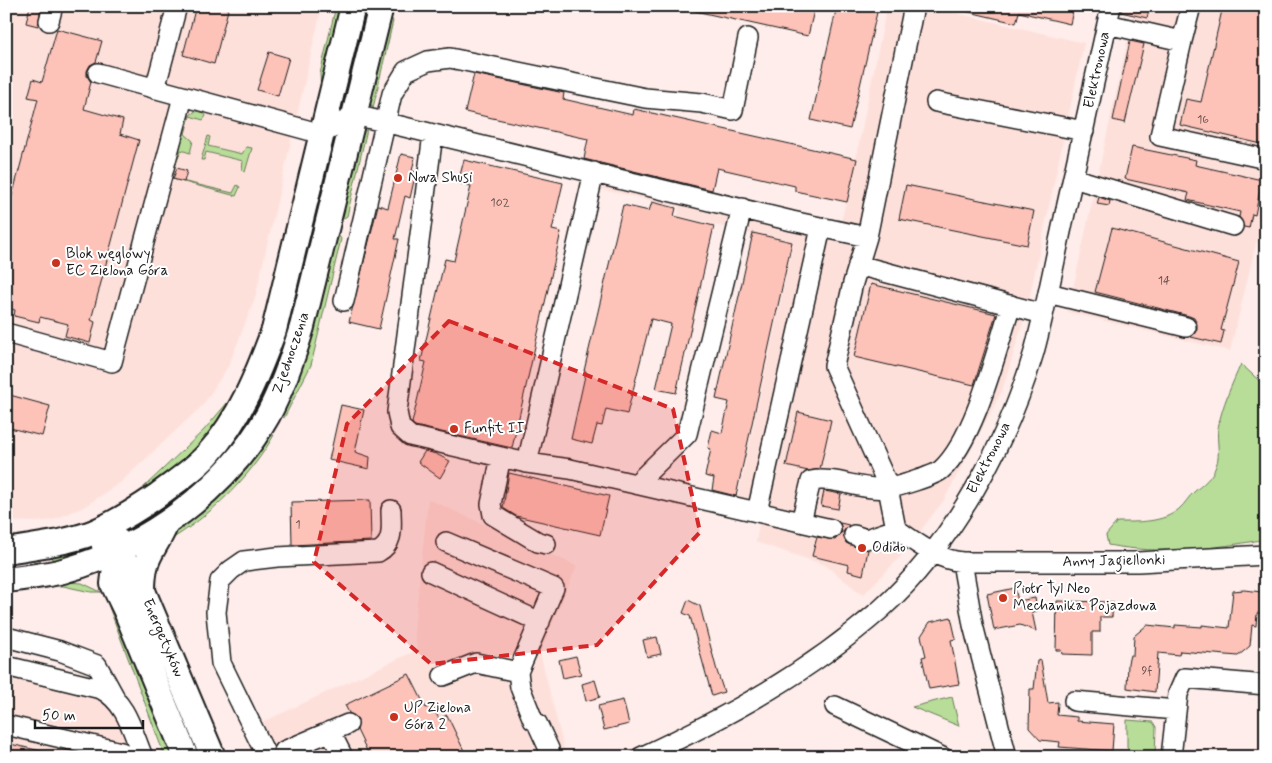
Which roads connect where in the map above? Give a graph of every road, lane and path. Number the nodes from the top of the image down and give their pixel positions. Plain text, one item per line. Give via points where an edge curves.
1 (177, 6) edge
2 (353, 6) edge
3 (381, 6) edge
4 (914, 6) edge
5 (1191, 6) edge
6 (1109, 15) edge
7 (748, 38) dead end
8 (1182, 41) junction
9 (98, 74) dead end
10 (155, 89) junction
11 (183, 96) junction
12 (936, 102) dead end
13 (354, 115) junction
14 (385, 122) junction
15 (1084, 131) junction
16 (322, 134) junction
17 (433, 134) junction
18 (1266, 159) edge
19 (594, 172) junction
20 (1073, 178) junction
21 (742, 208) junction
22 (1233, 226) dead end
23 (821, 228) junction
24 (867, 237) junction
25 (858, 265) junction
26 (1048, 293) junction
27 (344, 301) dead end
28 (1011, 305) junction
29 (1043, 314) junction
30 (1186, 328) dead end
31 (6, 333) edge
32 (501, 457) junction
33 (527, 463) junction
34 (636, 484) junction
35 (888, 488) junction
36 (136, 510) junction
37 (390, 510) dead end
38 (758, 512) junction
39 (167, 522) junction
40 (801, 522) junction
41 (831, 529) dead end
42 (896, 529) junction
43 (854, 535) dead end
44 (65, 541) junction
45 (446, 542) dead end
46 (546, 544) dead end
47 (6, 551) edge
48 (931, 552) junction
49 (115, 553) junction
50 (1266, 555) edge
51 (962, 562) junction
52 (66, 570) junction
53 (431, 572) dead end
54 (6, 580) edge
55 (113, 584) junction
56 (143, 591) junction
57 (540, 622) junction
58 (6, 636) edge
59 (6, 666) edge
60 (518, 672) junction
61 (443, 676) dead end
62 (1266, 685) edge
63 (114, 696) junction
64 (1074, 701) dead end
65 (835, 706) dead end
66 (1176, 710) junction
67 (348, 724) dead end
68 (6, 726) edge
69 (330, 731) junction
70 (276, 754) edge
71 (132, 757) edge
72 (143, 757) edge
73 (186, 757) edge
74 (213, 757) edge
75 (343, 757) edge
76 (550, 757) edge
77 (641, 757) edge
78 (942, 757) edge
79 (1007, 757) edge
80 (1171, 757) edge

1 - 10 street
2 - 16 main road, Zjednoczenia
3 - 13 main road, Zjednoczenia
4 - 24 street
5 - 8 street
6 - 8 street
6 - 15 street, Elektronowa
7 - 14 street via 733,110 702,103 645,98 450,58 406,71 392,94
8 - 18 street via 1160,136
9 - 10 street
10 - 11 street
11 - 16 street
11 - 31 street via 112,362
12 - 15 street
13 - 14 street
13 - 16 street
13 - 39 main road, Zjednoczenia via 302,327 280,388 253,440 232,466
14 - 17 street
14 - 27 street
15 - 20 street, Elektronowa
16 - 36 main road, Zjednoczenia via 274,330 259,371 238,412 209,453
17 - 19 street
17 - 32 street via 397,412 400,427 410,436
19 - 21 street
19 - 33 street
20 - 22 street
20 - 26 street, Elektronowa
21 - 23 street
21 - 34 street via 687,434
23 - 24 street
23 - 38 street
24 - 25 street
25 - 28 street
25 - 35 street via 834,366
26 - 29 street, Elektronowa
26 - 30 street
28 - 29 street
28 - 35 street via 980,404 957,448 940,470
29 - 48 street, Elektronowa via 1022,388 1006,428 971,495
32 - 33 street
32 - 46 street via 490,504 493,515
33 - 34 street
34 - 38 street
35 - 40 street via 868,488 821,479 811,481
35 - 42 street
36 - 44 main road, Zjednoczenia via 92,533
36 - 49 main road, Energetyków via 118,540
37 - 70 street via 392,535 385,548 378,552 244,561 220,581 216,612 221,663
38 - 40 street
39 - 49 main road, Zjednoczenia
39 - 56 main road via 148,555 142,578
40 - 41 street
42 - 43 street via 866,539
42 - 48 street, Anny Jagiellonki
44 - 47 main road, Zjednoczenia
44 - 49 main road, Energetyków via 100,544
45 - 57 street via 554,588
48 - 51 street, Anny Jagiellonki
48 - 77 street, Elektronowa via 882,608 809,666 716,722
49 - 52 main road, Zjednoczenia
49 - 55 main road, Energetyków
49 - 56 main road, Energetyków via 125,561
50 - 51 street, Anny Jagiellonki via 1138,562
51 - 79 street via 973,625
52 - 54 main road, Zjednoczenia
52 - 55 main road via 88,570
53 - 57 street
55 - 73 main road, Energetyków
56 - 74 main road, Energetyków
57 - 60 street
58 - 63 street via 98,665
59 - 63 street via 101,689
60 - 61 street via 476,663
60 - 76 street via 532,726 543,753
62 - 66 street via 1185,678
63 - 72 street via 124,709
64 - 66 street
65 - 78 street
66 - 80 street
67 - 69 street
68 - 71 street
69 - 70 street
69 - 75 street

